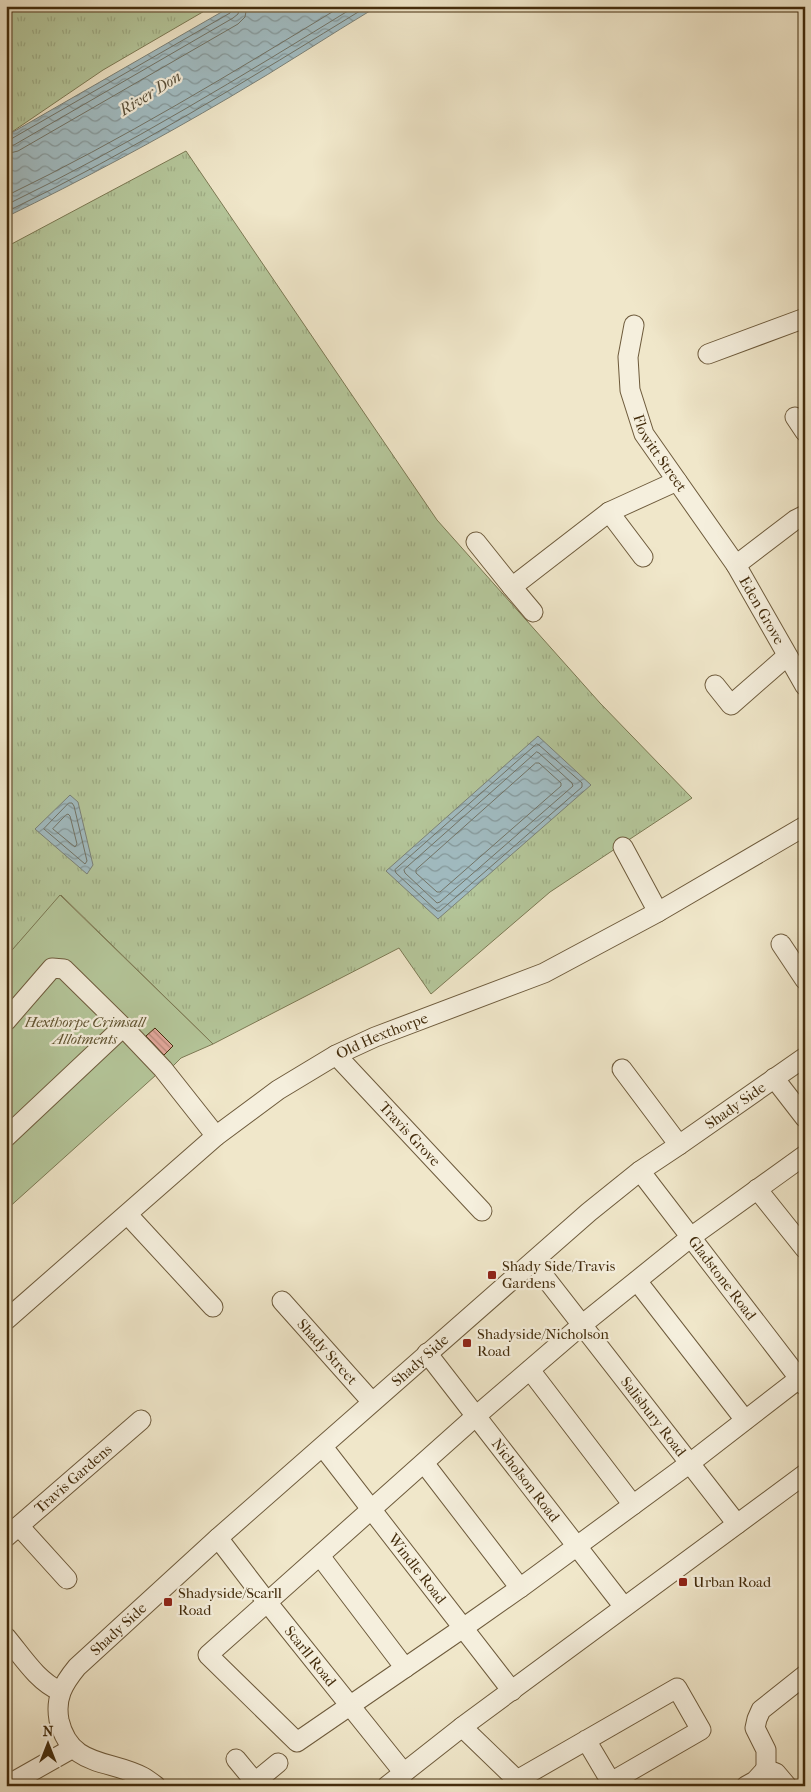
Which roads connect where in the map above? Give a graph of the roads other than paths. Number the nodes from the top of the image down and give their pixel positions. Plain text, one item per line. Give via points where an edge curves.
1 (805, 318) edge
2 (634, 325) dead end
3 (708, 354) dead end
4 (678, 481) junction
5 (609, 512) junction
6 (805, 515) edge
7 (476, 542) dead end
8 (643, 557) dead end
9 (736, 565) junction
10 (512, 587) junction
11 (533, 612) dead end
12 (786, 656) junction
13 (715, 685) dead end
14 (805, 686) edge
15 (805, 826) edge
16 (623, 847) dead end
17 (658, 912) junction
18 (781, 944) dead end
19 (805, 980) edge
20 (6, 1021) edge
21 (123, 1027) junction
22 (336, 1055) junction
23 (805, 1058) edge
24 (622, 1069) dead end
25 (774, 1078) junction
26 (805, 1118) edge
27 (216, 1136) junction
28 (6, 1137) edge
29 (679, 1145) junction
30 (805, 1155) edge
31 (640, 1171) junction
32 (757, 1189) junction
33 (482, 1211) dead end
34 (128, 1215) junction
35 (691, 1237) junction
36 (805, 1250) edge
37 (533, 1262) junction
38 (637, 1281) junction
39 (282, 1301) dead end
40 (213, 1307) dead end
41 (6, 1320) edge
42 (583, 1324) junction
43 (428, 1353) junction
44 (530, 1370) junction
45 (803, 1380) edge
46 (372, 1402) junction
47 (476, 1416) junction
48 (141, 1420) dead end
49 (745, 1420) junction
50 (323, 1447) junction
51 (424, 1463) junction
52 (690, 1463) junction
53 (805, 1474) edge
54 (632, 1505) junction
55 (372, 1510) junction
56 (737, 1524) junction
57 (13, 1531) edge
58 (218, 1538) junction
59 (577, 1546) junction
60 (320, 1556) junction
61 (67, 1579) dead end
62 (520, 1588) junction
63 (267, 1602) junction
64 (624, 1607) junction
65 (463, 1628) junction
66 (6, 1637) edge
67 (405, 1668) junction
68 (805, 1676) edge
69 (512, 1690) junction
70 (60, 1691) junction
71 (350, 1706) junction
72 (462, 1727) junction
73 (586, 1740) junction
74 (74, 1748) junction
75 (236, 1759) dead end
76 (278, 1763) dead end
77 (766, 1769) junction
78 (404, 1773) junction
79 (518, 1783) edge
80 (253, 1784) edge
81 (6, 1786) edge
82 (156, 1786) edge
83 (386, 1786) edge
84 (746, 1786) edge
85 (787, 1786) edge

1 - 3 street
2 - 4 street, Flowitt Street via 628,357 630,390 644,434
4 - 5 street
4 - 9 street, Flowitt Street
5 - 8 street
5 - 10 street
6 - 9 street
7 - 10 street
9 - 12 street, Eden Grove
10 - 11 street
12 - 13 street, Eden Grove via 731,705
12 - 14 street, Eden Grove
15 - 17 street, Old Hexthorpe
16 - 17 street
17 - 22 street, Old Hexthorpe via 544,974 383,1034
18 - 19 street
20 - 21 street via 52,968 64,969
21 - 27 street via 163,1069
21 - 28 street
22 - 27 street, Old Hexthorpe via 278,1090
22 - 33 street, Travis Grove
23 - 25 street, Shady Side
24 - 29 street
25 - 26 street
25 - 29 street, Shady Side
27 - 34 street, Old Hexthorpe
29 - 31 street, Shady Side
30 - 32 street
31 - 35 street, Gladstone Road
31 - 37 street, Shady Side
32 - 35 street
32 - 36 street
34 - 40 street
34 - 41 street, Old Hexthorpe
35 - 38 street
35 - 45 street, Gladstone Road
37 - 42 street, Salisbury Road
37 - 43 street, Shady Side
38 - 42 street
38 - 49 street
39 - 46 street, Shady Street
42 - 44 street
42 - 52 street, Salisbury Road
43 - 46 street, Shady Side
43 - 47 street, Nicholson Road
44 - 47 street
44 - 54 street
45 - 49 street
46 - 50 street, Shady Side
47 - 51 street
47 - 59 street, Nicholson Road
48 - 57 street, Travis Gardens
49 - 52 street
50 - 55 street, Windle Road
50 - 58 street, Shady Side
51 - 55 street
51 - 62 street
52 - 54 street
52 - 56 street, Salisbury Road
53 - 56 street
54 - 59 street
55 - 60 street
55 - 65 street, Windle Road
56 - 64 street
57 - 61 street
58 - 63 street, Scarll Road
58 - 70 street, Shady Side via 76,1667
59 - 62 street
59 - 64 street, Nicholson Road
60 - 63 street
60 - 67 street
62 - 65 street
63 - 71 street, Scarll Road
63 - 71 street via 208,1655 297,1742
64 - 69 street
65 - 67 street
65 - 69 street, Windle Road
66 - 70 street via 50,1687
67 - 71 street
68 - 77 street via 762,1710 757,1719 756,1728 766,1750
69 - 72 street
70 - 74 street via 58,1714 61,1729
71 - 78 street, Scarll Road
72 - 78 street
72 - 79 street
73 - 73 street via 611,1782 701,1730 677,1688
73 - 79 street
74 - 81 street
74 - 82 street via 94,1762 141,1776
75 - 80 street
76 - 80 street
77 - 84 street
77 - 85 street via 776,1773
78 - 83 street

